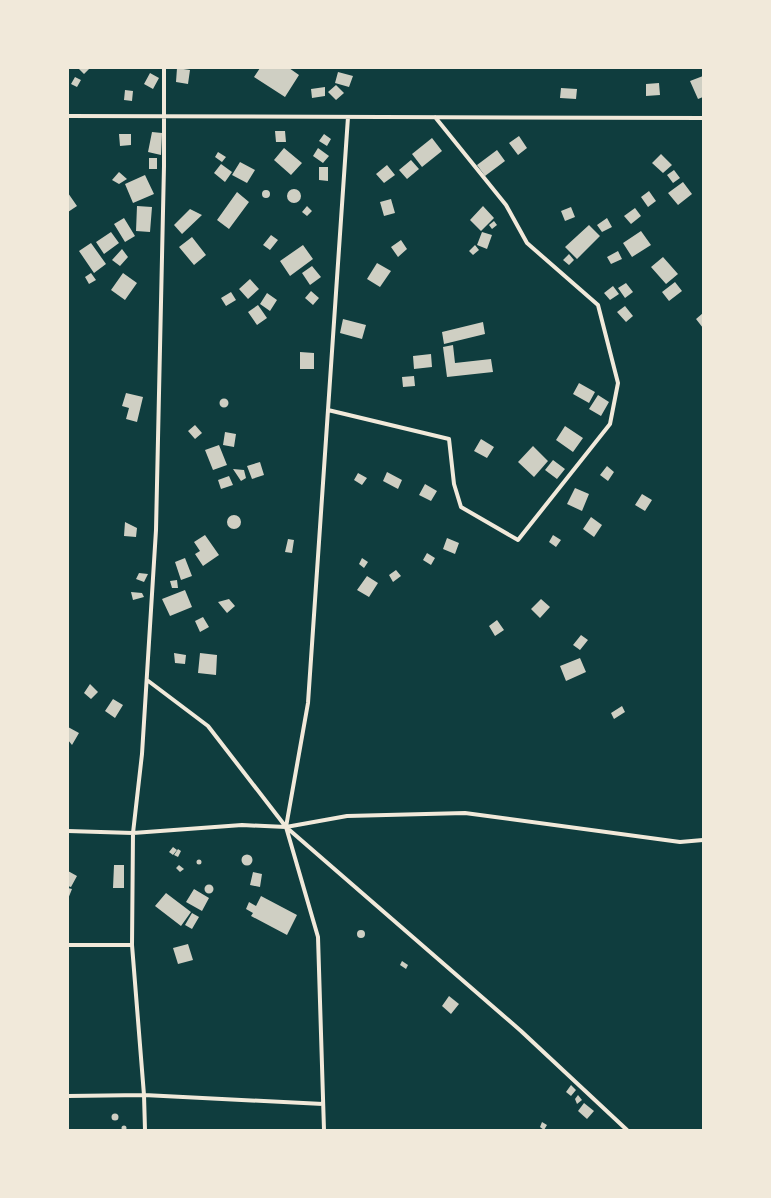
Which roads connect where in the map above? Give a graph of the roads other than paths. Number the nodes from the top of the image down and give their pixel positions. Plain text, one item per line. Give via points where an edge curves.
1 (164, 68) edge
2 (68, 116) edge
3 (164, 116) junction
4 (348, 117) junction
5 (435, 117) junction
6 (703, 118) edge
7 (328, 410) junction
8 (147, 680) junction
9 (286, 827) junction
10 (68, 831) edge
11 (133, 833) junction
12 (703, 840) edge
13 (132, 945) junction
14 (68, 946) edge
15 (144, 1095) junction
16 (68, 1096) edge
17 (323, 1104) junction
18 (145, 1130) edge
19 (324, 1130) edge
20 (627, 1130) edge

1 - 3 street
2 - 3 street
3 - 4 street
3 - 8 street via 156,530
4 - 5 street
4 - 7 street
5 - 6 street
5 - 7 street via 506,205 527,243 598,305 618,383 610,424 518,540 461,506 454,484 449,439
7 - 9 street via 308,703
8 - 9 street via 208,726
8 - 11 street
9 - 11 street via 242,825
9 - 12 street via 347,816 465,812 680,842
9 - 17 street via 318,937
9 - 20 street via 521,1031
10 - 11 street
11 - 13 street
13 - 14 street
13 - 15 street
15 - 16 street
15 - 17 street
15 - 18 street
17 - 19 street

